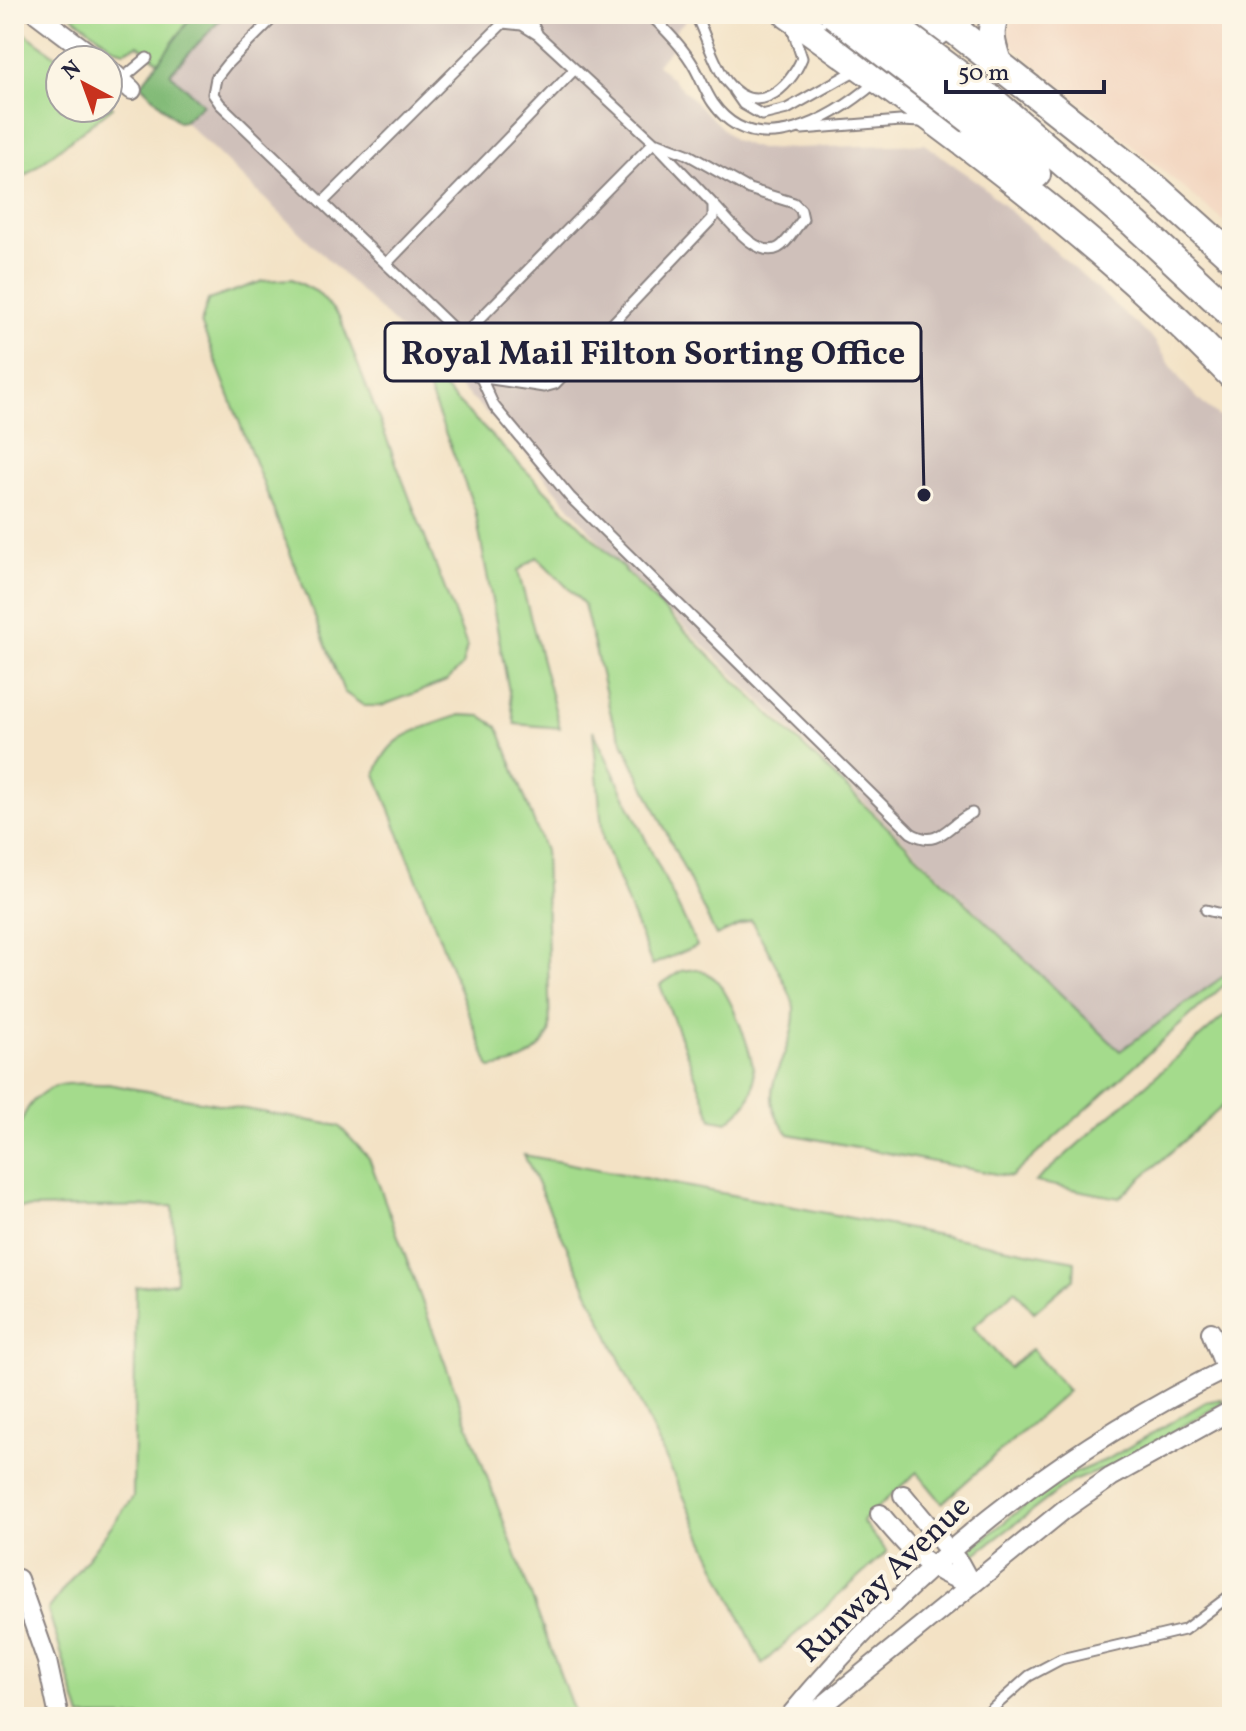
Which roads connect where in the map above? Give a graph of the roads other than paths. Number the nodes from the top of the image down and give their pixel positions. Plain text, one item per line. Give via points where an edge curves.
1 (37, 14) edge
2 (277, 14) edge
3 (534, 14) edge
4 (649, 14) edge
5 (695, 14) edge
6 (786, 14) edge
7 (834, 14) edge
8 (877, 14) edge
9 (997, 14) edge
10 (538, 35) junction
11 (909, 35) edge
12 (77, 44) edge
13 (836, 48) junction
14 (147, 58) dead end
15 (999, 65) junction
16 (575, 69) junction
17 (124, 76) edge
18 (1022, 84) junction
19 (729, 85) junction
20 (969, 122) junction
21 (797, 130) junction
22 (654, 142) junction
23 (323, 202) junction
24 (713, 204) junction
25 (1232, 257) edge
26 (386, 264) junction
27 (1232, 314) edge
28 (462, 337) junction
29 (1232, 352) edge
30 (1232, 375) edge
31 (478, 377) junction
32 (972, 813) dead end
33 (1206, 910) dead end
34 (1232, 910) edge
35 (1230, 1368) edge
36 (1232, 1410) edge
37 (903, 1495) dead end
38 (880, 1514) dead end
39 (949, 1550) junction
40 (930, 1566) junction
41 (16, 1579) edge
42 (971, 1584) junction
43 (1232, 1594) edge
44 (59, 1717) edge
45 (789, 1717) edge
46 (809, 1717) edge
47 (983, 1717) edge

1 - 12 street
2 - 23 lane via 227,64 216,78 213,94
3 - 10 lane
4 - 21 lane via 690,60 714,104 737,127 762,135
5 - 19 lane
6 - 13 main road
6 - 19 lane via 802,58 793,80 769,97 751,99
7 - 20 main road, bridge
8 - 20 main road, bridge
9 - 15 main road via 991,43
10 - 16 lane
10 - 23 lane via 522,25 503,23
11 - 13 main road
11 - 13 main road via 889,23 865,49
11 - 15 main road
11 - 19 lane via 787,109 762,115 743,104
11 - 20 main road
11 - 21 lane via 855,99
14 - 17 lane
15 - 18 main road
16 - 22 lane
16 - 26 lane
18 - 20 main road via 988,79 964,93 954,114
18 - 25 main road via 1156,189
20 - 21 lane via 900,121
20 - 27 main road via 1135,224
20 - 29 main road via 1115,244
20 - 30 main road
22 - 24 lane
22 - 24 lane via 749,189 794,203 803,219 780,247 768,250
22 - 28 lane
23 - 26 lane
24 - 31 lane via 713,218 699,235 555,384
26 - 28 lane
28 - 31 lane
31 - 32 lane via 494,406 570,497 911,833 934,840
33 - 34 lane
35 - 39 street, Runway Avenue via 1087,1445
36 - 42 street, Runway Avenue via 1111,1477
37 - 39 street
38 - 40 street via 907,1549
39 - 40 street, Runway Avenue
39 - 42 street
40 - 42 street
40 - 45 street, Runway Avenue
41 - 44 street via 47,1661
42 - 46 street, Runway Avenue
43 - 47 lane via 1184,1630 1061,1659 1029,1676

